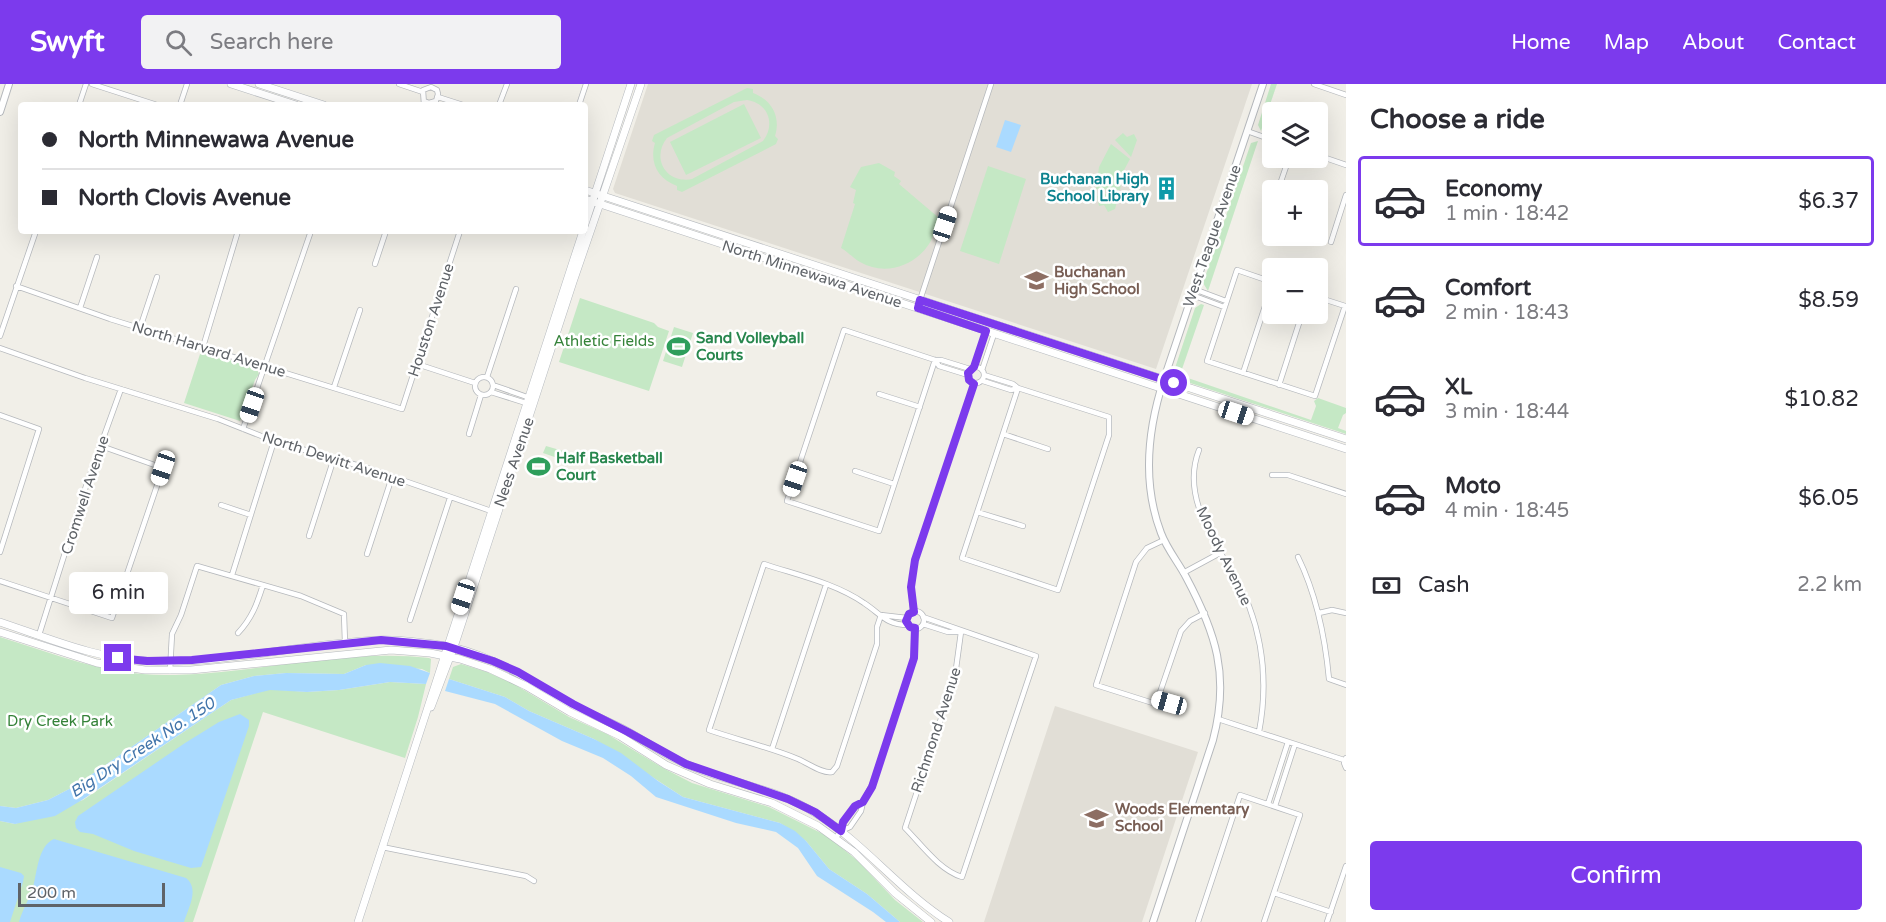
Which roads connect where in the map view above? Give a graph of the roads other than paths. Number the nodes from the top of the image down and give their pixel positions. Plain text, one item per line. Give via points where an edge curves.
1 (9, 84) edge
2 (86, 84) edge
3 (92, 84) edge
4 (187, 84) edge
5 (231, 84) edge
6 (259, 84) edge
7 (399, 84) edge
8 (507, 84) edge
9 (586, 84) edge
10 (631, 84) edge
11 (641, 84) edge
12 (991, 84) edge
13 (1263, 84) edge
14 (1314, 84) edge
15 (433, 86) edge
16 (423, 92) junction
17 (1346, 94) edge
18 (438, 97) junction
19 (80, 102) edge
20 (142, 102) edge
21 (181, 102) edge
22 (287, 102) edge
23 (315, 102) edge
24 (424, 102) edge
25 (433, 102) edge
26 (454, 102) edge
27 (500, 102) edge
28 (580, 102) edge
29 (0, 112) edge
30 (1247, 131) junction
31 (1262, 136) edge
32 (1328, 159) edge
33 (1346, 165) edge
34 (588, 191) edge
35 (595, 193) junction
36 (1346, 195) edge
37 (603, 196) junction
38 (592, 202) edge
39 (35, 234) edge
40 (237, 234) edge
41 (310, 234) edge
42 (385, 234) edge
43 (459, 234) edge
44 (582, 234) edge
45 (582, 234) edge
46 (736, 239) junction
47 (1331, 242) dead end
48 (733, 248) junction
49 (97, 257) dead end
50 (375, 264) dead end
51 (157, 277) dead end
52 (1262, 279) edge
53 (16, 286) junction
54 (516, 289) dead end
55 (1193, 292) junction
56 (920, 300) junction
57 (1328, 301) edge
58 (1225, 304) junction
59 (1345, 306) edge
60 (81, 308) junction
61 (918, 308) junction
62 (360, 310) dead end
63 (1262, 314) edge
64 (0, 315) edge
65 (6, 317) junction
66 (953, 320) junction
67 (1299, 324) edge
68 (140, 328) junction
69 (990, 332) junction
70 (1027, 335) junction
71 (0, 336) edge
72 (203, 347) junction
73 (0, 348) edge
74 (935, 360) junction
75 (417, 364) junction
76 (264, 368) junction
77 (971, 370) junction
78 (1243, 373) junction
79 (983, 375) junction
80 (487, 377) junction
81 (1164, 379) junction
82 (475, 383) junction
83 (974, 384) junction
84 (493, 385) junction
85 (1280, 385) junction
86 (334, 387) junction
87 (1018, 388) junction
88 (1161, 388) junction
89 (121, 389) junction
90 (491, 392) junction
91 (481, 394) junction
92 (879, 394) dead end
93 (531, 401) junction
94 (920, 407) junction
95 (402, 409) joint
96 (0, 415) edge
97 (243, 429) junction
98 (469, 434) dead end
99 (1003, 434) junction
100 (1346, 439) edge
101 (274, 441) junction
102 (101, 446) junction
103 (1048, 449) dead end
104 (1346, 449) edge
105 (1199, 450) dead end
106 (334, 458) junction
107 (855, 471) dead end
108 (1272, 475) dead end
109 (392, 477) junction
110 (894, 484) junction
111 (1346, 494) edge
112 (450, 498) junction
113 (221, 505) dead end
114 (494, 512) junction
115 (977, 512) junction
116 (251, 515) junction
117 (1023, 526) dead end
118 (309, 536) dead end
119 (1164, 540) junction
120 (0, 552) edge
121 (1220, 553) junction
122 (367, 554) dead end
123 (1298, 556) dead end
124 (1184, 573) junction
125 (232, 575) junction
126 (0, 581) edge
127 (263, 585) junction
128 (826, 585) junction
129 (51, 599) junction
130 (914, 612) junction
131 (1205, 613) junction
132 (1319, 613) junction
133 (1346, 613) edge
134 (881, 615) junction
135 (923, 617) junction
136 (410, 620) dead end
137 (0, 622) edge
138 (907, 622) junction
139 (923, 624) junction
140 (0, 627) edge
141 (915, 628) junction
142 (0, 632) edge
143 (962, 632) junction
144 (238, 633) dead end
145 (39, 635) junction
146 (345, 643) junction
147 (450, 647) junction
148 (447, 656) junction
149 (171, 662) junction
150 (170, 671) junction
151 (1346, 685) edge
152 (1157, 702) junction
153 (1169, 703) dead end
154 (1218, 719) junction
155 (1259, 732) junction
156 (1288, 742) junction
157 (1295, 744) junction
158 (772, 749) junction
159 (1345, 759) edge
160 (1346, 768) edge
161 (1268, 804) junction
162 (1275, 806) junction
163 (841, 831) junction
164 (836, 838) junction
165 (382, 847) junction
166 (1346, 866) edge
167 (534, 881) dead end
168 (1274, 893) junction
169 (1331, 912) junction
170 (358, 922) edge
171 (931, 922) edge
172 (948, 922) edge
173 (1153, 922) edge
174 (1198, 922) edge
175 (1264, 922) edge
176 (1328, 922) edge

1 - 29 street
2 - 19 street
3 - 20 street
4 - 21 street
5 - 22 main road
6 - 23 main road
7 - 16 street
8 - 27 street
9 - 28 street
10 - 35 main road
11 - 37 main road
12 - 56 street
13 - 30 street, West Teague Avenue
14 - 17 street
15 - 16 street
15 - 18 street
16 - 24 street
18 - 25 street
18 - 26 street
30 - 31 street
30 - 55 street, West Teague Avenue
32 - 33 street
34 - 35 main road, North Minnewawa Avenue
35 - 37 main road, North Minnewawa Avenue
35 - 38 main road
36 - 47 street
37 - 38 main road
37 - 46 main road, North Minnewawa Avenue
38 - 48 main road, North Minnewawa Avenue
39 - 53 street
40 - 72 street
41 - 76 street
42 - 50 street
43 - 75 street, Houston Avenue
44 - 93 main road, Nees Avenue
45 - 93 main road, Nees Avenue
46 - 48 main road
46 - 56 main road, North Minnewawa Avenue
48 - 61 main road, North Minnewawa Avenue
49 - 60 street
51 - 68 street
52 - 58 street via 1237,270
53 - 60 street, North Harvard Avenue
53 - 65 street
54 - 80 street
55 - 58 street
55 - 81 street, West Teague Avenue
56 - 61 street
56 - 70 main road, North Minnewawa Avenue
57 - 59 street
58 - 78 street via 1207,361
59 - 85 street via 1315,396
60 - 68 street, North Harvard Avenue
61 - 66 main road, North Minnewawa Avenue
62 - 86 street
63 - 78 street
64 - 65 street
65 - 71 street
66 - 69 main road, North Minnewawa Avenue
66 - 70 main road via 1021,338
67 - 85 street
68 - 72 street, North Harvard Avenue
69 - 77 street
69 - 79 street
69 - 88 main road, North Minnewawa Avenue
70 - 81 main road, North Minnewawa Avenue
72 - 76 street, North Harvard Avenue
73 - 89 street, North Dewitt Avenue
74 - 77 street via 939,366
74 - 94 street
74 - 110 street via 844,330 787,501 879,531
75 - 82 street
75 - 95 street, Houston Avenue
76 - 86 street, North Harvard Avenue
76 - 97 street
77 - 79 street
77 - 83 street via 969,380
78 - 85 street
79 - 83 street
79 - 87 street via 1011,390
80 - 82 street via 480,377
80 - 84 street
81 - 88 street, West Teague Avenue
81 - 100 main road, North Minnewawa Avenue
82 - 91 street
83 - 130 street via 915,560 911,587
84 - 90 street
84 - 93 street
86 - 95 street, North Harvard Avenue
87 - 99 street
87 - 115 street via 1109,417 1109,435 1058,590 962,558
88 - 104 main road, North Minnewawa Avenue
88 - 119 street, West Teague Avenue via 1152,419 1149,475
89 - 97 street, North Dewitt Avenue
89 - 102 street, Cromwell Avenue
90 - 91 street
90 - 93 street
91 - 98 street
92 - 94 street
93 - 114 main road, Nees Avenue
94 - 110 street
96 - 120 street via 39,429
97 - 101 street, North Dewitt Avenue
99 - 103 street
99 - 115 street
101 - 106 street, North Dewitt Avenue
101 - 116 street
102 - 129 street, Cromwell Avenue
102 - 129 street via 163,468 112,618
105 - 121 street, Moody Avenue via 1194,469 1196,497
106 - 109 street, North Dewitt Avenue
106 - 118 street
107 - 110 street
108 - 111 street via 1288,475
109 - 112 street, North Dewitt Avenue
109 - 122 street
112 - 114 street, North Dewitt Avenue
112 - 136 street
113 - 116 street
114 - 147 main road, Nees Avenue
115 - 117 street
116 - 125 street
119 - 124 street, West Teague Avenue
119 - 152 street via 1147,548 1136,562 1096,685
121 - 124 street
121 - 155 street, Moody Avenue via 1250,609 1260,645 1263,692
123 - 132 street
124 - 131 street, West Teague Avenue
125 - 127 street
125 - 149 street via 197,566 172,634
126 - 129 street
127 - 144 street via 255,610
127 - 146 street via 344,614
128 - 134 street via 857,598
128 - 158 street
128 - 158 street via 764,564 709,730
129 - 145 street, Cromwell Avenue
130 - 135 street
130 - 138 street
131 - 152 street via 1181,631
131 - 154 street, West Teague Avenue via 1219,662
132 - 133 street
132 - 151 street via 1329,680
134 - 138 street via 890,623
134 - 158 street via 877,644 835,769 825,772
135 - 139 street
135 - 143 street
137 - 145 main road
138 - 141 street
139 - 141 street
139 - 143 street
140 - 145 main road via 33,638
141 - 163 street via 916,645 909,674 874,781 861,811 850,827
142 - 150 main road via 98,663
143 - 143 street, Richmond Avenue via 1036,656 962,877 940,863 904,828 955,676
145 - 149 main road via 101,654
146 - 147 main road via 381,640
146 - 149 main road
147 - 148 main road, Nees Avenue
147 - 163 main road via 518,672 686,764 795,802
148 - 150 main road via 391,651
148 - 164 main road via 490,669 620,736 666,765 710,784 772,803
148 - 165 main road, Nees Avenue
149 - 150 street
152 - 153 street
154 - 155 street
154 - 173 street, West Teague Avenue
155 - 156 street
156 - 157 street
156 - 161 street
157 - 159 street
157 - 162 street
159 - 160 street
161 - 162 street
161 - 174 street via 1240,795
162 - 168 street via 1300,815
163 - 164 street
163 - 172 main road via 910,894
164 - 171 main road
165 - 167 street via 526,876
165 - 170 main road, Nees Avenue
166 - 169 street
168 - 169 street
168 - 175 street
169 - 176 street

